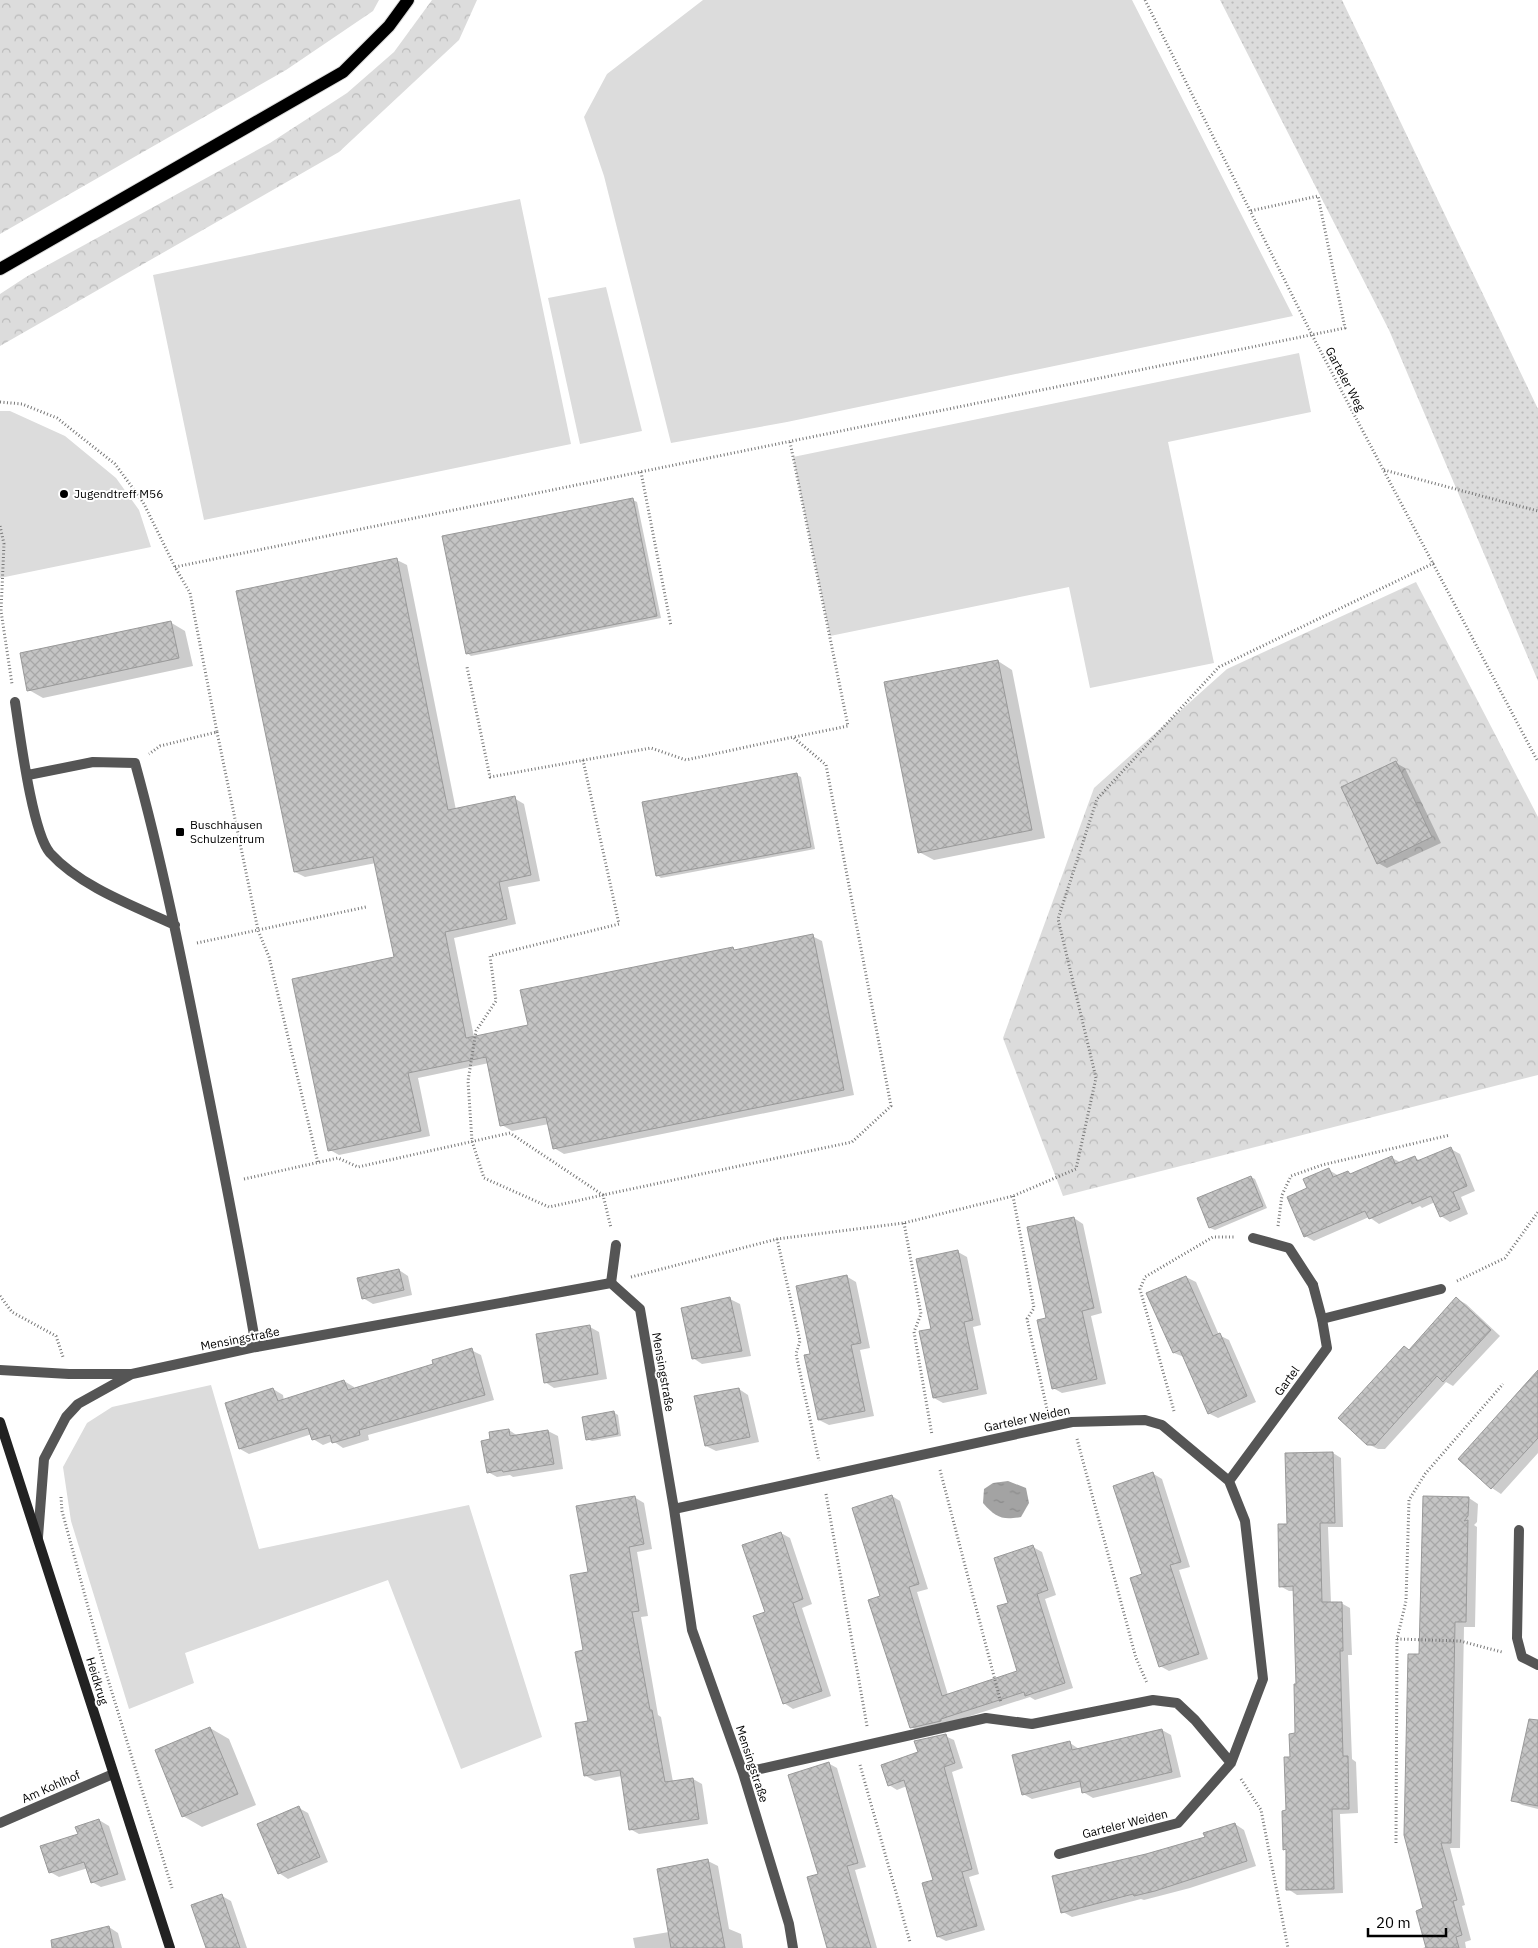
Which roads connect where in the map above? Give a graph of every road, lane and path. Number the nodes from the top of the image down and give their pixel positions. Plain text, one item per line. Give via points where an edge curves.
1 (408, 0) edge
2 (1144, 0) edge
3 (1250, 211) junction
4 (0, 269) edge
5 (1312, 335) junction
6 (0, 402) edge
7 (790, 442) junction
8 (1384, 470) junction
9 (641, 472) junction
10 (1538, 511) edge
11 (0, 526) edge
12 (1434, 563) junction
13 (175, 567) junction
14 (671, 626) dead end
15 (468, 667) dead end
16 (15, 702) joint
17 (217, 732) junction
18 (793, 737) junction
19 (583, 760) junction
20 (1538, 762) edge
21 (135, 763) junction
22 (28, 775) junction
23 (366, 907) dead end
24 (175, 925) junction
25 (258, 930) junction
26 (179, 947) junction
27 (1450, 1134) dead end
28 (472, 1141) junction
29 (318, 1163) junction
30 (226, 1183) junction
31 (603, 1195) junction
32 (1013, 1196) junction
33 (1538, 1212) edge
34 (904, 1223) junction
35 (1253, 1238) joint
36 (777, 1239) junction
37 (1276, 1244) junction
38 (616, 1245) joint
39 (611, 1283) junction
40 (1441, 1289) joint
41 (0, 1296) edge
42 (1322, 1319) junction
43 (256, 1347) junction
44 (64, 1362) dead end
45 (0, 1370) edge
46 (132, 1374) junction
47 (1503, 1384) dead end
48 (0, 1422) edge
49 (1072, 1422) junction
50 (1162, 1425) junction
51 (1051, 1426) junction
52 (935, 1452) junction
53 (820, 1465) dead end
54 (1229, 1481) junction
55 (825, 1489) dead end
56 (61, 1494) dead end
57 (674, 1508) junction
58 (1519, 1530) dead end
59 (38, 1536) junction
60 (1396, 1639) junction
61 (1522, 1657) junction
62 (1538, 1665) edge
63 (1153, 1700) junction
64 (1006, 1721) junction
65 (868, 1728) dead end
66 (856, 1747) junction
67 (1231, 1763) junction
68 (113, 1774) junction
69 (743, 1774) junction
70 (0, 1824) edge
71 (1396, 1843) dead end
72 (1059, 1854) dead end
73 (173, 1891) dead end
74 (910, 1942) dead end
75 (170, 1948) edge
76 (793, 1948) edge
77 (1288, 1948) edge

1 - 4 main road via 389,26 343,72
2 - 3 path, Garteler Weg
3 - 5 path, Garteler Weg
3 - 5 path via 1318,196 1345,328
5 - 7 path
5 - 8 path, Garteler Weg
6 - 13 path via 22,404 57,418 115,464 143,502
7 - 9 path
7 - 18 path via 848,726
8 - 10 path
8 - 12 path, Garteler Weg
9 - 13 path
9 - 14 path
11 - 16 path via 4,544 0,611
12 - 20 path, Garteler Weg
12 - 32 path via 1219,667 1097,799 1058,918 1096,1078 1076,1169
13 - 17 path via 190,593
15 - 19 path via 490,777
16 - 22 street
17 - 21 path via 160,746
17 - 25 path
18 - 19 path via 686,760 651,748
18 - 31 path via 826,765 891,1106 852,1142
19 - 28 path via 619,924 490,956 496,1001 476,1031 468,1081
21 - 22 street via 93,762
21 - 24 street
22 - 24 street via 37,825 49,852 81,878
23 - 25 path
24 - 26 street
25 - 26 path
25 - 29 path via 268,958
26 - 30 street
27 - 37 path via 1322,1164 1291,1176 1282,1195
28 - 29 path via 358,1167 338,1158
28 - 31 path via 510,1132
28 - 31 path via 484,1178 549,1207
29 - 30 path
30 - 43 street
31 - 38 path
32 - 34 path
32 - 51 path via 1034,1308 1027,1319
33 - 40 path via 1505,1258
34 - 36 path
34 - 52 path via 921,1314 914,1332
35 - 37 street
35 - 50 path via 1213,1237 1145,1277 1140,1290 1175,1410
36 - 39 path
36 - 53 path via 800,1341 796,1354
37 - 42 street, Gartel via 1289,1248 1313,1286
38 - 39 street
39 - 43 street, Mensingstraße
39 - 57 street, Mensingstraße via 640,1309
40 - 42 street
41 - 44 path via 12,1312 56,1336
42 - 54 street, Gartel via 1326,1348
43 - 46 street, Mensingstraße
45 - 46 street, Mensingstraße
46 - 59 street, Mensingstraße via 78,1404 66,1417 44,1459
47 - 60 path via 1425,1474 1410,1500 1406,1601
48 - 59 main road, Heidkrug
49 - 50 street, Garteler Weiden via 1145,1420
49 - 51 street, Garteler Weiden
49 - 63 path via 1136,1658
50 - 54 street, Garteler Weiden
51 - 52 street, Garteler Weiden
52 - 57 street, Garteler Weiden
52 - 64 path
54 - 67 street, Garteler Weiden via 1245,1520 1263,1679
55 - 65 path
56 - 73 path via 62,1511 106,1673
57 - 69 street, Mensingstraße via 692,1630
58 - 61 street via 1517,1638
59 - 68 main road, Heidkrug
60 - 61 path via 1460,1641
60 - 71 path
61 - 62 street
63 - 64 street via 1032,1724
63 - 67 street via 1177,1703
64 - 66 street via 986,1718
66 - 69 street
66 - 74 path
67 - 72 street, Garteler Weiden via 1178,1824
67 - 77 path via 1260,1810
68 - 70 street, Am Kohlhof
68 - 75 main road, Heidkrug
69 - 76 street, Mensingstraße via 789,1924

